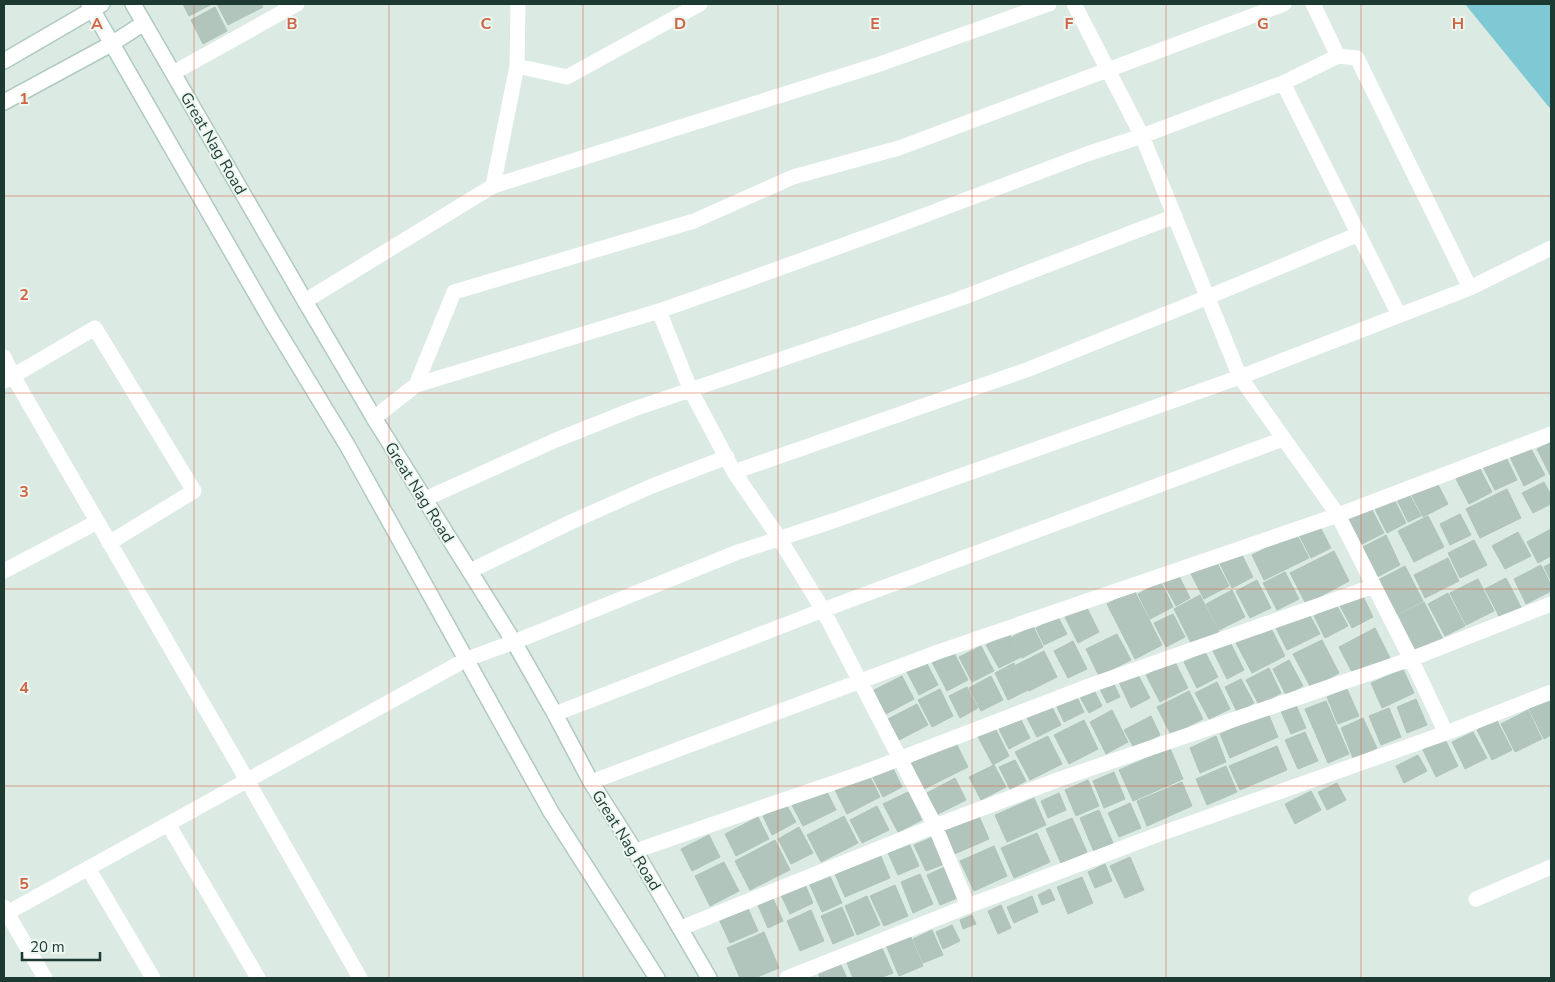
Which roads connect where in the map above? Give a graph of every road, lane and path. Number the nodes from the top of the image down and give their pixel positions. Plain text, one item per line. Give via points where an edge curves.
1 (133, 4) edge
2 (297, 4) edge
3 (518, 4) edge
4 (700, 4) edge
5 (1049, 4) edge
6 (1074, 4) edge
7 (1284, 4) edge
8 (1313, 4) edge
9 (95, 6) edge
10 (144, 24) junction
11 (112, 44) junction
12 (1338, 56) junction
13 (4, 61) edge
14 (517, 66) junction
15 (1108, 70) junction
16 (173, 73) junction
17 (1282, 83) junction
18 (4, 102) edge
19 (1142, 136) junction
20 (493, 186) junction
21 (1175, 216) junction
22 (1359, 234) junction
23 (1551, 248) edge
24 (1470, 288) junction
25 (1208, 298) junction
26 (305, 301) junction
27 (659, 311) junction
28 (1399, 315) junction
29 (4, 357) edge
30 (1240, 377) junction
31 (8, 379) edge
32 (416, 385) junction
33 (691, 391) junction
34 (374, 418) junction
35 (1551, 434) edge
36 (1283, 439) junction
37 (727, 457) junction
38 (734, 472) junction
39 (425, 499) junction
40 (1338, 516) junction
41 (97, 522) junction
42 (779, 538) junction
43 (109, 543) junction
44 (4, 571) edge
45 (470, 571) junction
46 (1374, 586) junction
47 (1551, 604) edge
48 (823, 610) junction
49 (514, 642) junction
50 (467, 659) junction
51 (1411, 659) junction
52 (860, 681) junction
53 (1551, 692) edge
54 (555, 714) junction
55 (1446, 733) junction
56 (901, 758) junction
57 (247, 780) junction
58 (591, 782) junction
59 (168, 824) junction
60 (935, 826) junction
61 (635, 851) junction
62 (1551, 867) edge
63 (88, 868) junction
64 (1476, 899) dead end
65 (968, 906) junction
66 (5, 912) edge
67 (681, 928) junction
68 (45, 978) edge
69 (153, 978) edge
70 (258, 978) edge
71 (360, 978) edge
72 (657, 978) edge
73 (709, 978) edge
74 (787, 978) edge

1 - 10 street, Great Nag Road
2 - 16 street
3 - 14 street
4 - 14 street via 567,77
5 - 20 street via 877,65
6 - 15 street
7 - 15 street
8 - 12 street
9 - 11 street
9 - 13 street
10 - 11 street
10 - 16 street, Great Nag Road
11 - 18 street
11 - 50 street via 347,445
12 - 17 street
12 - 24 street via 1356,58
14 - 20 street
15 - 19 street
15 - 32 street via 899,148 793,178 694,221 454,292
16 - 26 street, Great Nag Road
17 - 19 street
17 - 22 street
19 - 21 street
19 - 27 street
20 - 26 street
21 - 25 street
21 - 33 street via 959,299
22 - 25 street
22 - 28 street
23 - 24 street
24 - 28 street
25 - 30 street
25 - 38 street via 1029,369
26 - 34 street, Great Nag Road
27 - 32 street
27 - 33 street
28 - 30 street
29 - 31 street
30 - 36 street
30 - 42 street
31 - 41 street
31 - 43 street via 95,328 194,491
32 - 34 street
33 - 37 street
33 - 39 street via 634,409 556,440
34 - 39 street, Great Nag Road
35 - 40 street
36 - 40 street
36 - 48 street
37 - 38 street
37 - 45 street via 652,486
38 - 42 street
39 - 45 street, Great Nag Road
40 - 46 street
40 - 52 street
41 - 43 street
41 - 44 street
42 - 48 street
42 - 49 street
43 - 57 street
45 - 49 street, Great Nag Road
46 - 51 street
46 - 56 street via 1094,684
47 - 51 street
48 - 52 street
48 - 54 street
49 - 50 street
49 - 54 street, Great Nag Road
50 - 57 street
50 - 72 street via 551,812
51 - 55 street
51 - 60 street via 1060,779
52 - 56 street
52 - 58 street
53 - 55 street
54 - 58 street, Great Nag Road
55 - 65 street via 1166,831
56 - 60 street
56 - 61 street
57 - 59 street
57 - 71 street
58 - 61 street, Great Nag Road
59 - 63 street
59 - 70 street
60 - 65 street
60 - 67 street
61 - 67 street, Great Nag Road
62 - 64 street
63 - 66 street
63 - 69 street
65 - 74 street
66 - 68 street
67 - 73 street, Great Nag Road

